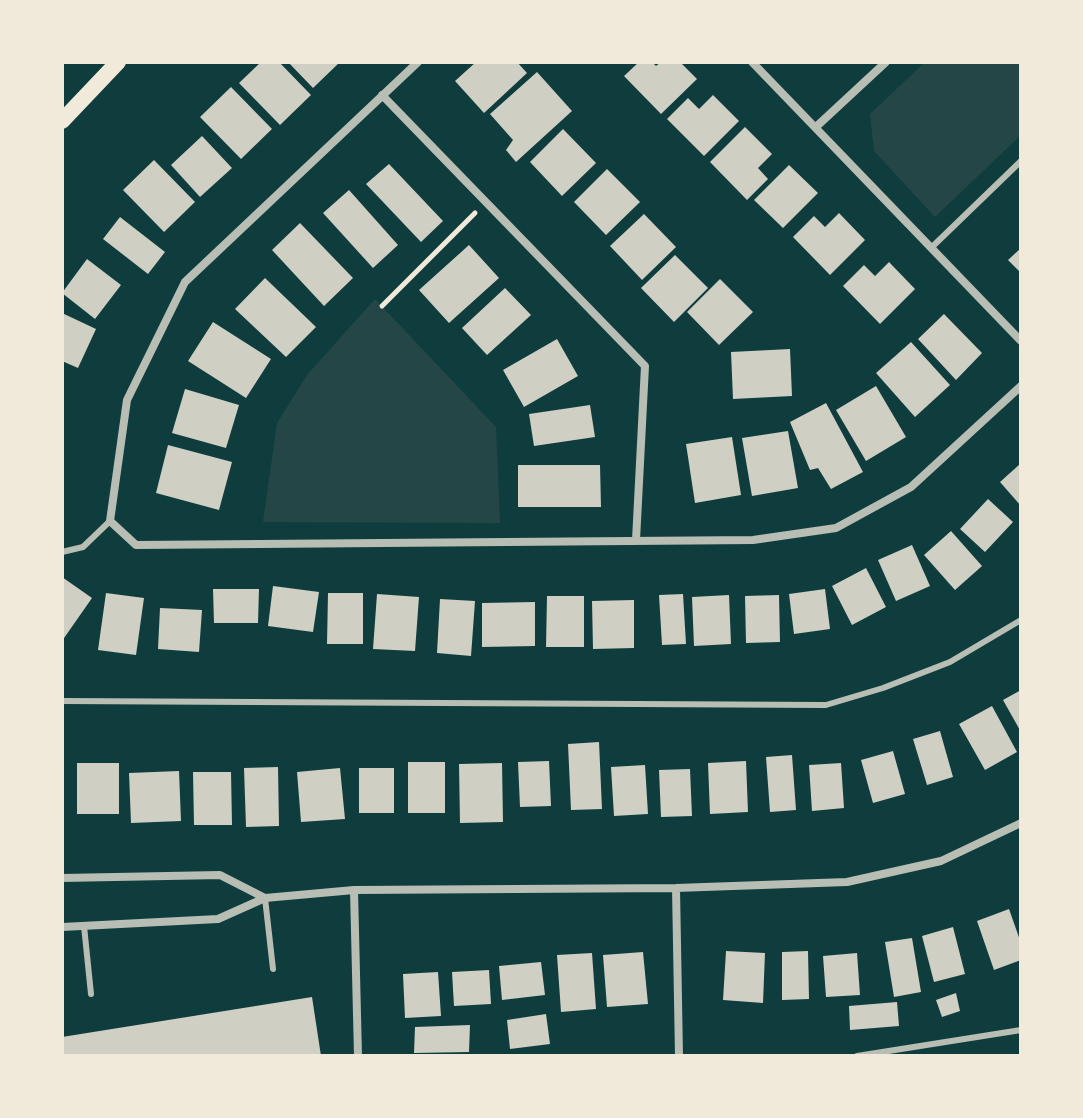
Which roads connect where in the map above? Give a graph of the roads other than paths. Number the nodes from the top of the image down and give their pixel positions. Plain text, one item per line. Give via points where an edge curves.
1 (118, 62) edge
2 (418, 62) edge
3 (752, 62) edge
4 (886, 62) edge
5 (382, 95) junction
6 (62, 121) edge
7 (817, 126) junction
8 (1021, 161) edge
9 (931, 248) junction
10 (1021, 341) edge
11 (1021, 386) edge
12 (110, 521) junction
13 (636, 540) junction
14 (62, 552) edge
15 (1021, 620) edge
16 (62, 701) edge
17 (1021, 823) edge
18 (62, 878) edge
19 (676, 888) junction
20 (354, 890) junction
21 (265, 898) junction
22 (84, 926) junction
23 (62, 927) edge
24 (273, 969) dead end
25 (91, 994) dead end
26 (1021, 1030) edge
27 (358, 1056) edge
28 (679, 1056) edge
29 (857, 1056) edge

1 - 6 main road
2 - 5 street
3 - 7 street
4 - 7 street
5 - 12 street via 185,282 127,400
5 - 13 street via 645,366
7 - 9 street
8 - 9 lane
9 - 10 street
11 - 13 street via 911,487 836,528 753,540
12 - 13 street via 136,545
12 - 14 lane via 83,547
15 - 16 lane via 950,662 826,705
17 - 19 street via 941,861 847,882
18 - 21 street via 220,875
19 - 20 street
19 - 28 street
20 - 21 street
20 - 27 street
21 - 22 street via 218,919
21 - 24 lane
22 - 23 street
22 - 25 lane
26 - 29 lane

